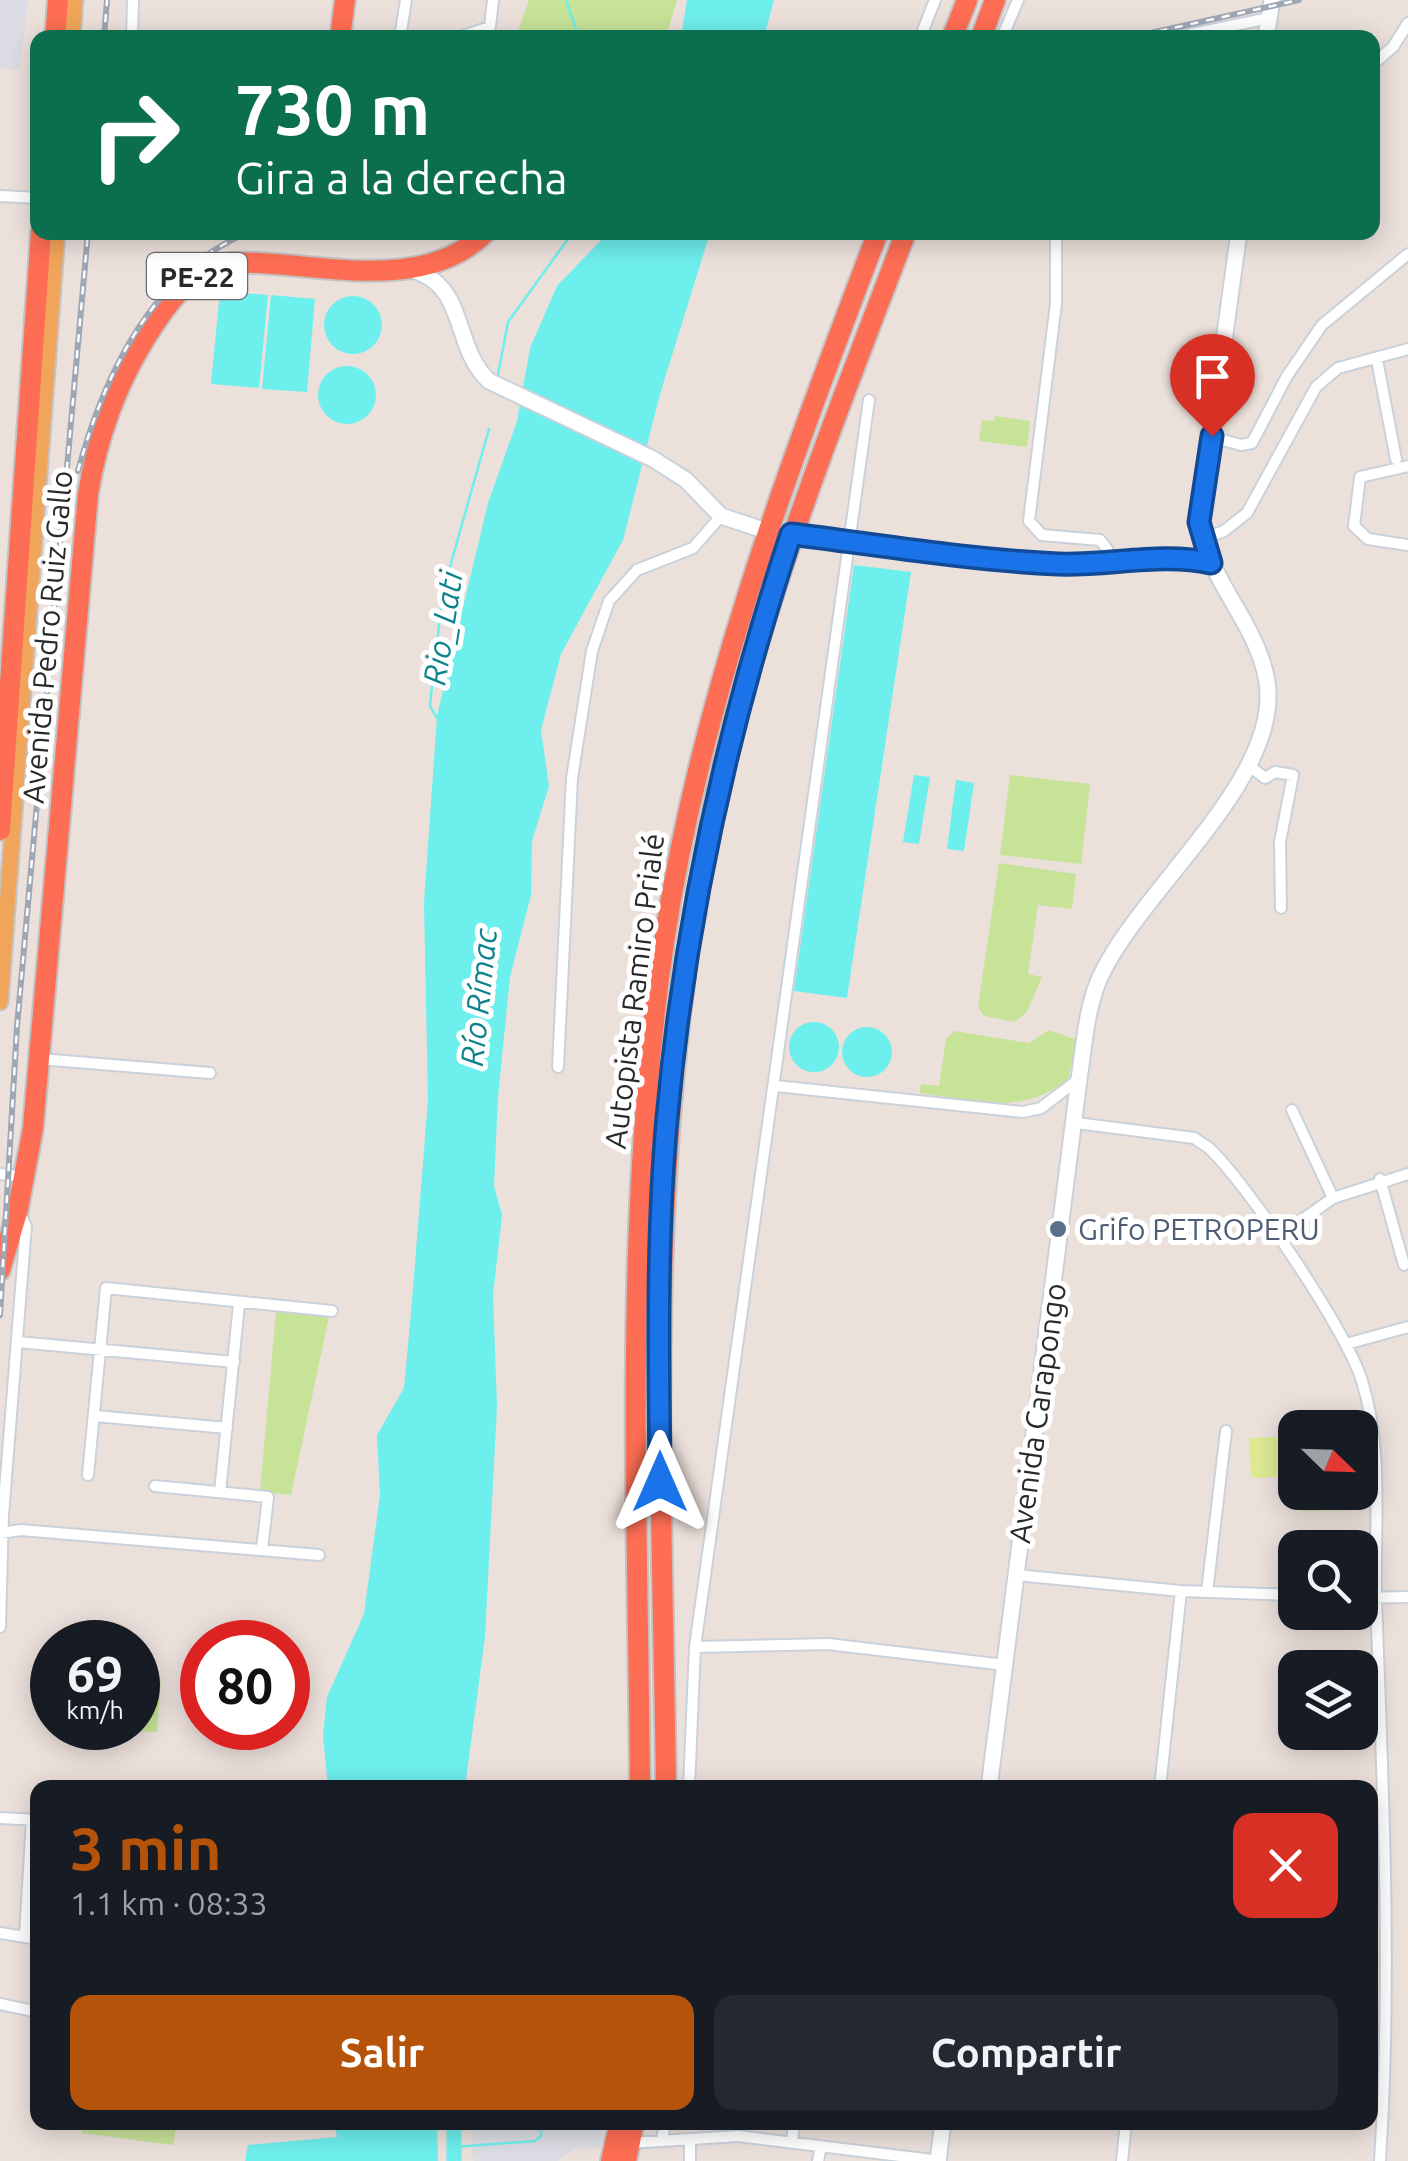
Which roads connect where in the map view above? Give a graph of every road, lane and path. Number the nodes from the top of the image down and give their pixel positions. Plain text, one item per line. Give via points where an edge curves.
1 (58, 0) edge
2 (75, 0) edge
3 (134, 0) edge
4 (345, 0) edge
5 (406, 0) edge
6 (493, 0) edge
7 (935, 0) edge
8 (967, 0) edge
9 (995, 0) edge
10 (1018, 0) edge
11 (1272, 0) edge
12 (1269, 18) junction
13 (1408, 23) edge
14 (56, 30) edge
15 (73, 30) edge
16 (132, 30) edge
17 (341, 30) edge
18 (401, 30) edge
19 (479, 30) edge
20 (923, 30) edge
21 (955, 30) edge
22 (984, 30) edge
23 (1005, 30) edge
24 (1211, 30) edge
25 (1267, 30) edge
26 (1393, 47) junction
27 (1408, 55) edge
28 (1380, 58) edge
29 (0, 196) edge
30 (30, 198) edge
31 (39, 240) edge
32 (56, 240) edge
33 (476, 240) edge
34 (875, 240) edge
35 (903, 240) edge
36 (1056, 240) edge
37 (1238, 240) edge
38 (1408, 254) edge
39 (408, 269) junction
40 (1408, 349) edge
41 (1377, 360) junction
42 (869, 400) dead end
43 (1212, 436) junction
44 (1396, 459) dead end
45 (1408, 466) edge
46 (721, 516) junction
47 (767, 530) junction
48 (791, 534) junction
49 (1203, 540) junction
50 (849, 542) junction
51 (1408, 544) edge
52 (1185, 557) junction
53 (1211, 563) junction
54 (1108, 566) junction
55 (4, 736) edge
56 (1248, 764) junction
57 (0, 830) edge
58 (1281, 908) dead end
59 (0, 1002) edge
60 (40, 1059) junction
61 (558, 1066) dead end
62 (210, 1073) dead end
63 (1079, 1079) junction
64 (776, 1086) junction
65 (1292, 1110) dead end
66 (1076, 1124) junction
67 (0, 1174) edge
68 (1408, 1174) edge
69 (26, 1177) junction
70 (1380, 1179) junction
71 (1333, 1198) junction
72 (18, 1209) junction
73 (1276, 1238) junction
74 (2, 1259) edge
75 (1404, 1265) dead end
76 (239, 1304) junction
77 (332, 1312) dead end
78 (1408, 1328) edge
79 (18, 1342) junction
80 (1346, 1344) junction
81 (98, 1349) junction
82 (234, 1362) junction
83 (95, 1416) junction
84 (227, 1428) junction
85 (1226, 1431) dead end
86 (88, 1474) dead end
87 (155, 1486) dead end
88 (220, 1492) junction
89 (1375, 1530) edge
90 (2, 1533) edge
91 (262, 1549) junction
92 (320, 1555) dead end
93 (1016, 1575) junction
94 (1181, 1591) junction
95 (1207, 1592) junction
96 (1278, 1594) edge
97 (1408, 1596) edge
98 (1378, 1598) edge
99 (0, 1627) edge
100 (1377, 1630) edge
101 (695, 1647) junction
102 (1005, 1665) junction
103 (640, 1780) edge
104 (666, 1780) edge
105 (690, 1780) edge
106 (990, 1780) edge
107 (1161, 1780) edge
108 (0, 1818) edge
109 (30, 1820) edge
110 (0, 1934) edge
111 (30, 1938) edge
112 (0, 2004) edge
113 (30, 2010) edge
114 (664, 2130) edge
115 (793, 2130) edge
116 (942, 2130) edge
117 (1125, 2130) edge
118 (690, 2138) junction
119 (662, 2140) junction
120 (792, 2142) junction
121 (821, 2146) junction
122 (623, 2147) edge
123 (690, 2161) edge
124 (818, 2161) edge
125 (939, 2161) edge
126 (1122, 2161) edge
127 (1380, 2161) edge

1 - 14 highway
2 - 15 main road
3 - 16 street
4 - 17 highway
5 - 18 street
6 - 19 street via 490,26
7 - 20 street
8 - 21 highway
9 - 22 highway
10 - 23 street
11 - 12 street
12 - 24 street
12 - 25 street
13 - 26 street
26 - 27 street
26 - 28 street
29 - 30 street
31 - 55 highway
32 - 59 main road
33 - 39 highway, Avenida Pedro Ruiz Gallo / PE-22 via 459,253
34 - 47 highway, Autopista Ramiro Prialé
35 - 48 highway, Autopista Ramiro Prialé
36 - 54 street via 1056,303 1029,521 1042,535 1100,540
37 - 43 street, Avenida Carapongo
38 - 43 street via 1322,325 1252,443
39 - 46 street via 448,293 478,370 507,391 653,459 691,483
39 - 60 highway, Avenida Pedro Ruiz Gallo / PE-22 via 244,262 214,267 190,282 160,316 118,393 88,494
40 - 41 street
41 - 44 street
41 - 49 street via 1328,374 1247,513
42 - 50 street
43 - 49 street, Avenida Carapongo via 1200,510
45 - 51 street via 1360,477 1354,526 1368,539
46 - 47 street
46 - 61 street via 693,548 637,570 609,601 592,651 572,778
47 - 48 street
47 - 103 highway, Autopista Ramiro Prialé via 725,661 686,823 652,1040 636,1328
48 - 50 street
48 - 104 highway, Autopista Ramiro Prialé via 712,817 686,954 667,1119 659,1333
49 - 52 street
49 - 53 street, Avenida Carapongo
50 - 54 street via 1000,562
50 - 64 street
52 - 53 street
52 - 54 street
53 - 56 street, Avenida Carapongo via 1252,637 1267,682 1263,728
55 - 57 highway
56 - 58 street via 1265,778 1293,774 1280,842
56 - 63 street, Avenida Carapongo via 1098,982
60 - 62 street
60 - 69 highway, Avenida Pedro Ruiz Gallo / PE-22
63 - 64 street via 1040,1108 1023,1112
63 - 66 street, Avenida Carapongo
64 - 101 street
65 - 71 street
66 - 73 street via 1194,1138 1220,1159
66 - 93 street, Avenida Carapongo
67 - 69 street
68 - 70 street
69 - 72 highway, Avenida Pedro Ruiz Gallo / PE-22
70 - 71 street
70 - 75 street
71 - 73 street
72 - 74 highway, Avenida Pedro Ruiz Gallo / PE-22
72 - 79 street via 26,1226
73 - 80 street
76 - 77 street
76 - 81 street via 106,1288
76 - 82 street
78 - 80 street
79 - 81 street
79 - 90 street
80 - 89 street via 1362,1378 1374,1440
81 - 82 street
81 - 83 street
82 - 84 street
83 - 84 street
83 - 86 street
84 - 88 street
85 - 95 street
87 - 88 street
88 - 91 street via 268,1497
90 - 91 street
90 - 99 street
91 - 92 street
93 - 94 street
93 - 102 street, Avenida Carapongo
94 - 95 street
94 - 107 street
95 - 96 street
97 - 98 street
100 - 127 street via 1388,2037
101 - 102 street via 828,1644
101 - 105 street
102 - 106 street, Avenida Carapongo
108 - 109 street
110 - 111 street
112 - 113 street
114 - 119 street
115 - 120 street
116 - 125 street
117 - 126 street
118 - 119 street
118 - 120 street
118 - 123 street
119 - 122 street
120 - 121 street
121 - 124 street
121 - 125 street

